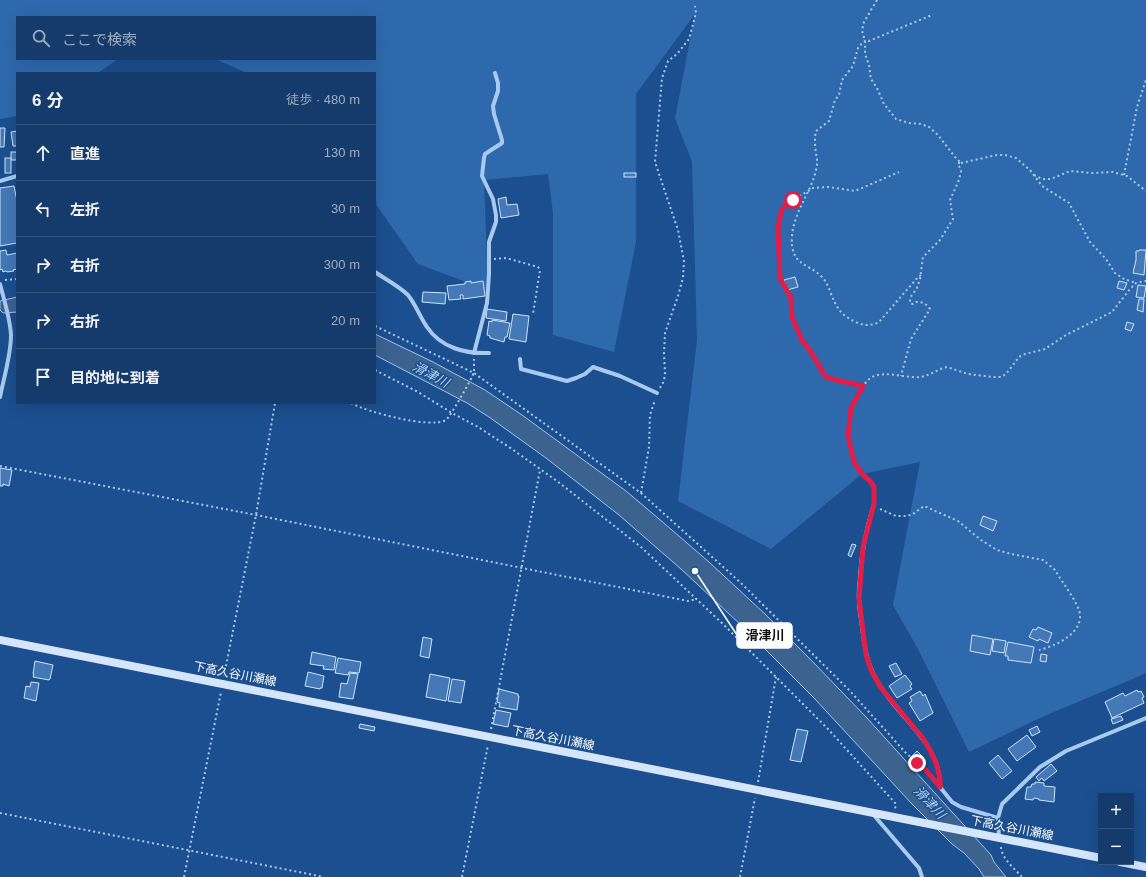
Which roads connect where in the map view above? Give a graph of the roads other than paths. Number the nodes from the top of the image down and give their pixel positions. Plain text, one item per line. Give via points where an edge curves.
1 (495, 73) dead end
2 (16, 176) edge
3 (0, 181) edge
4 (376, 273) edge
5 (0, 284) edge
6 (474, 353) junction
7 (489, 353) dead end
8 (520, 359) dead end
9 (657, 393) road end
10 (0, 397) edge
11 (874, 504) road end
12 (0, 640) edge
13 (1146, 718) edge
14 (870, 812) junction
15 (998, 818) junction
16 (999, 838) junction
17 (1098, 857) edge
18 (1134, 865) edge
19 (1146, 867) edge
20 (922, 877) edge

1 - 6 street via 498,91 493,106 502,143 484,158 482,176 493,199 496,222 489,242 486,303
2 - 3 street
4 - 6 street via 407,294 435,337 453,347
5 - 10 street via 11,336
6 - 7 street
8 - 9 street via 521,369 560,380 576,378 593,367
11 - 15 street via 863,547 859,599 866,655 871,670 881,688 930,750 936,763 940,787 952,802
12 - 14 main road, 下高久谷川瀬線
13 - 15 street via 1066,751 1040,767 1002,804
14 - 16 main road, 下高久谷川瀬線
14 - 20 street via 919,868
15 - 16 street
16 - 17 main road, 下高久谷川瀬線
18 - 19 main road

